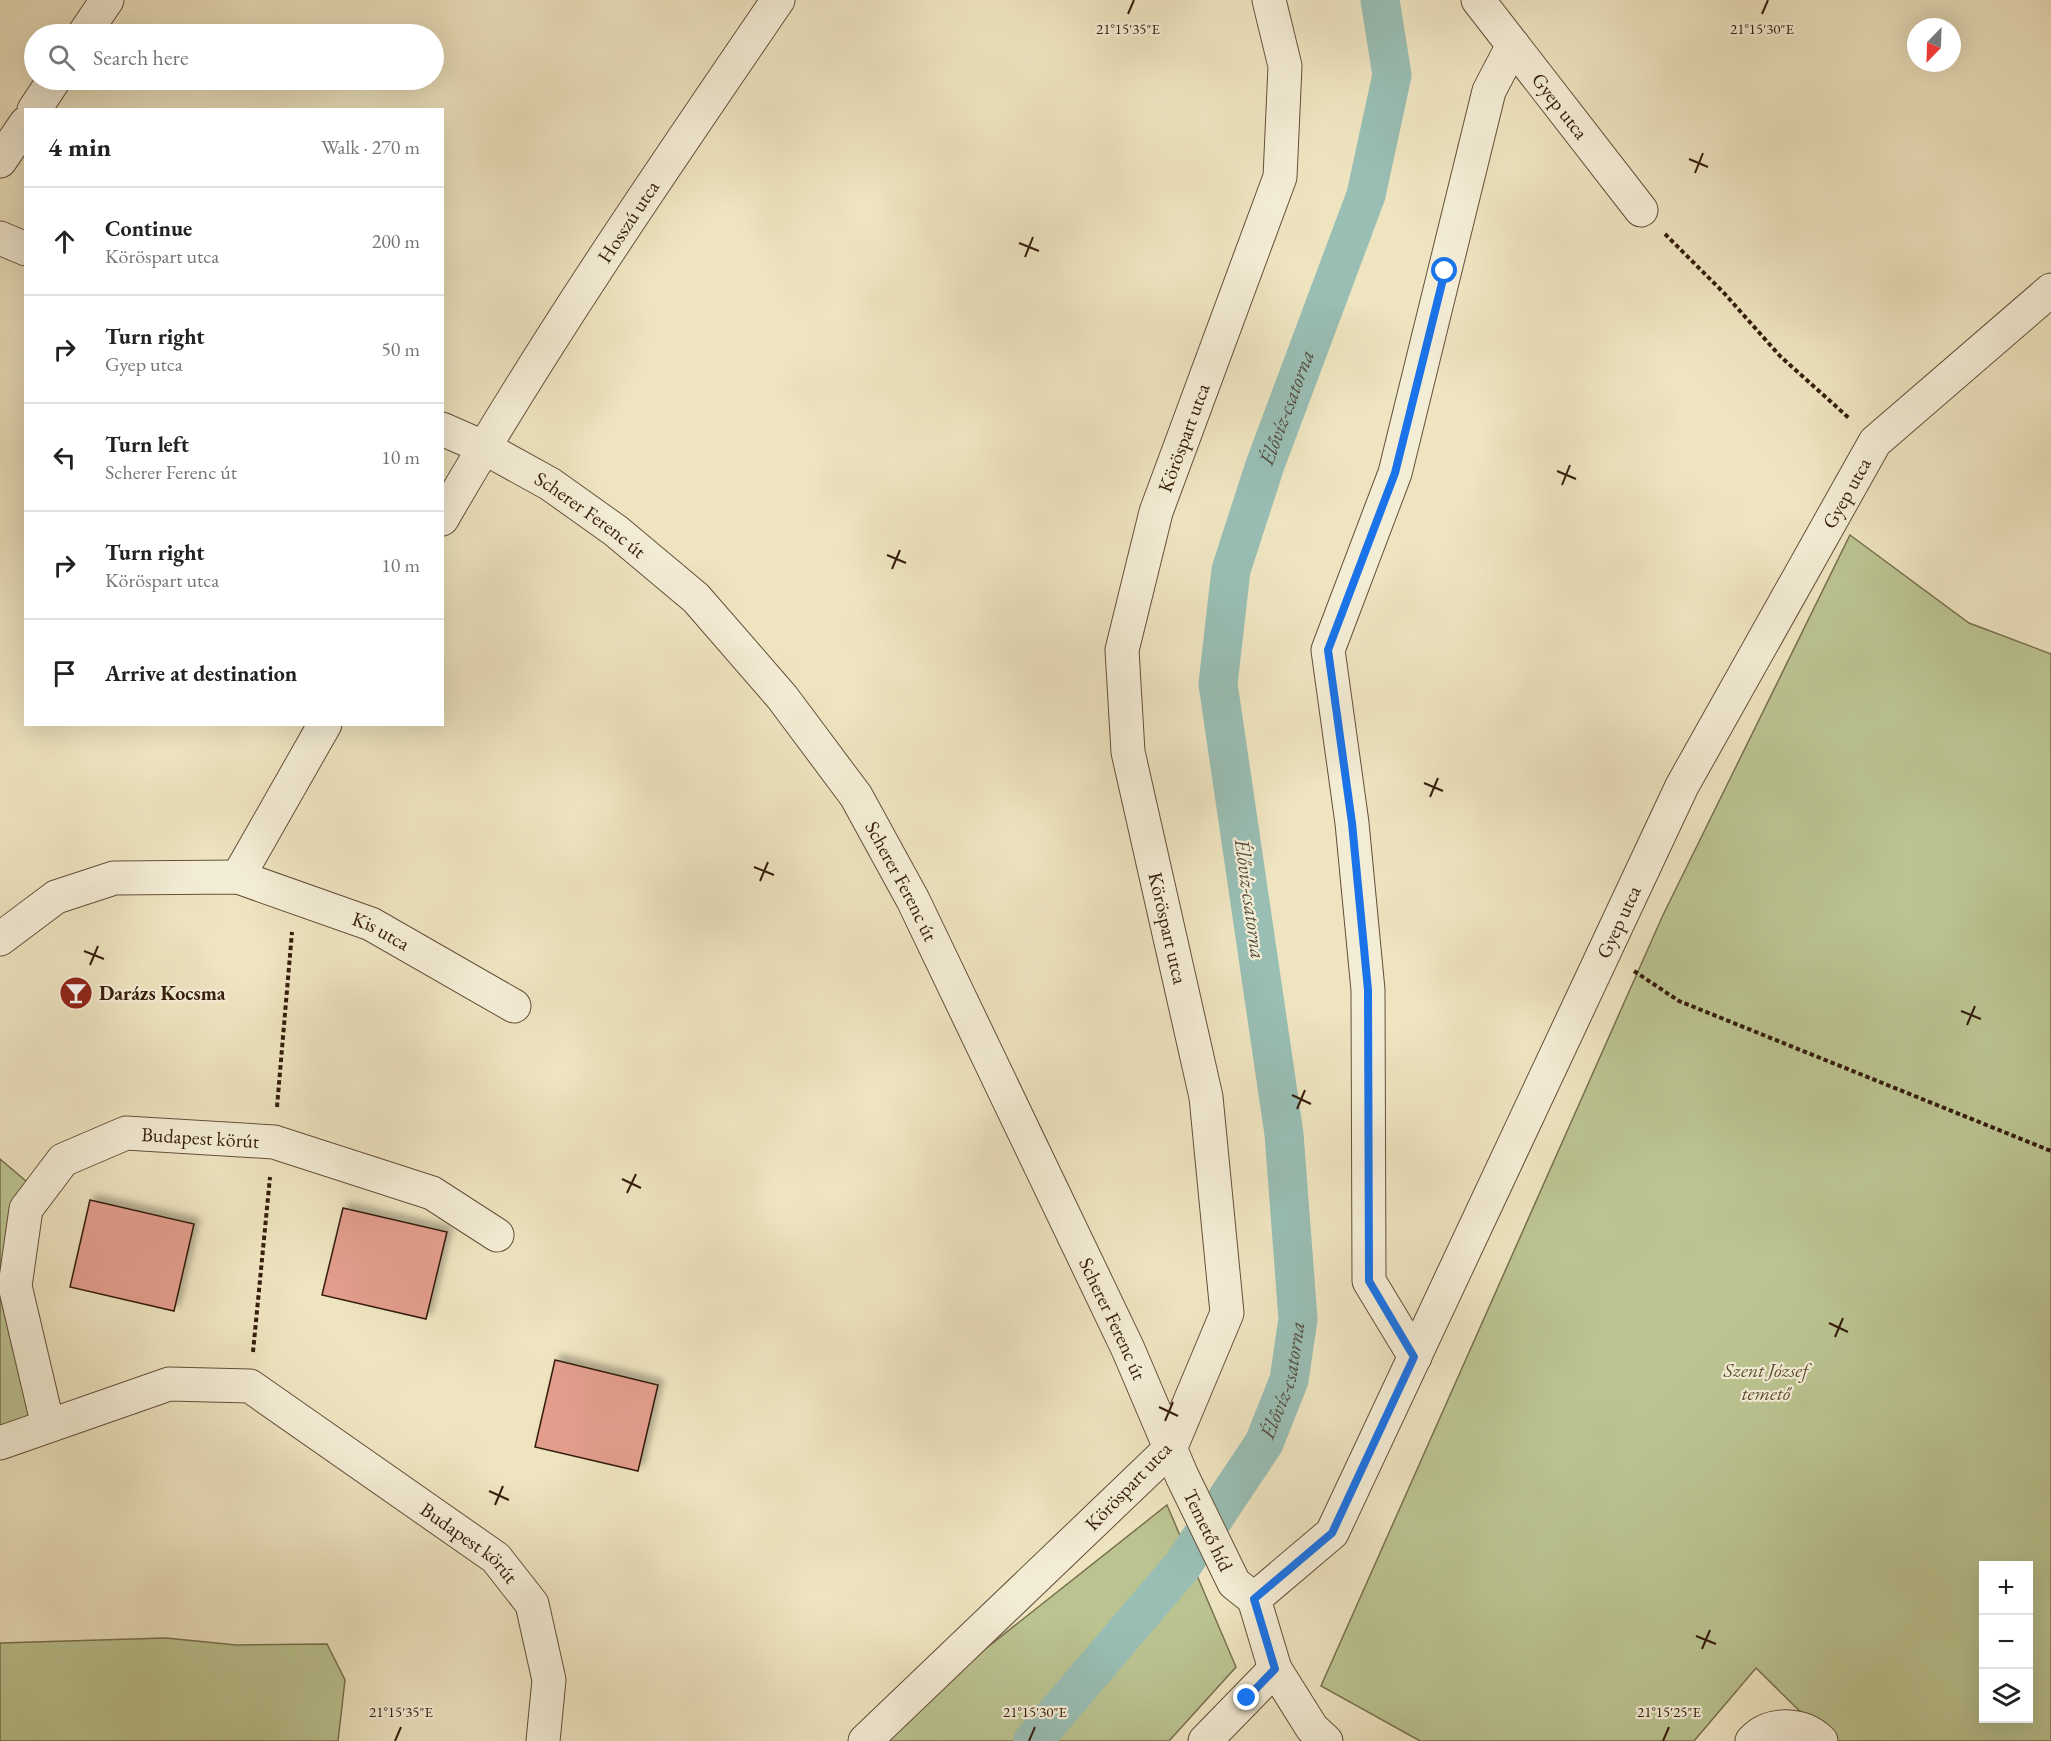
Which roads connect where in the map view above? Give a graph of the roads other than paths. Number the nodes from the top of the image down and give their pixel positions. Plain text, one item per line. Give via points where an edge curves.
1 (106, 0) edge
2 (778, 0) edge
3 (1269, 0) edge
4 (1478, 0) edge
5 (90, 24) edge
6 (1513, 45) junction
7 (47, 90) edge
8 (35, 108) edge
9 (24, 126) edge
10 (0, 161) edge
11 (1641, 210) road end
12 (0, 238) edge
13 (24, 248) edge
14 (2051, 290) edge
15 (444, 430) edge
16 (483, 447) junction
17 (444, 515) edge
18 (324, 726) edge
19 (238, 877) junction
20 (0, 939) edge
21 (514, 1006) dead end
22 (497, 1235) dead end
23 (1414, 1357) junction
24 (48, 1426) junction
25 (0, 1443) edge
26 (1176, 1463) junction
27 (1244, 1591) junction
28 (1275, 1669) junction
29 (543, 1741) edge
30 (865, 1741) edge
31 (1205, 1741) edge
32 (1326, 1741) edge
33 (1752, 1741) edge
34 (1821, 1741) edge

1 - 5 street
2 - 16 street, Hosszú utca via 601,260
3 - 26 street, Köröspart utca via 1285,66 1280,177 1156,512 1122,650 1128,752 1206,1096 1227,1313
4 - 6 street, Gyep utca
6 - 11 street, Gyep utca
6 - 23 street via 1489,91 1395,473 1328,650 1352,823 1368,990 1369,1281
7 - 8 street
9 - 10 street
12 - 13 street
14 - 23 street, Gyep utca via 1875,442 1682,786
15 - 16 street, Scherer Ferenc út
16 - 17 street
16 - 26 street, Scherer Ferenc út via 550,484 597,517 696,598 782,697 856,796 923,921 1128,1349
18 - 19 street
19 - 20 street, Kis utca via 114,878 56,897
19 - 21 street, Kis utca via 371,924
22 - 24 street, Budapest körút via 432,1192 274,1142 126,1133 63,1160 26,1209 15,1286
23 - 27 street, Gyep utca via 1332,1533
24 - 25 street, Budapest körút
24 - 29 street, Budapest körút via 169,1384 250,1386 496,1558 532,1604 549,1680
26 - 27 street, Temető híd
26 - 30 street, Köröspart utca
27 - 28 street
28 - 31 street
28 - 32 street via 1311,1728
33 - 34 street via 1783,1725 1811,1731

